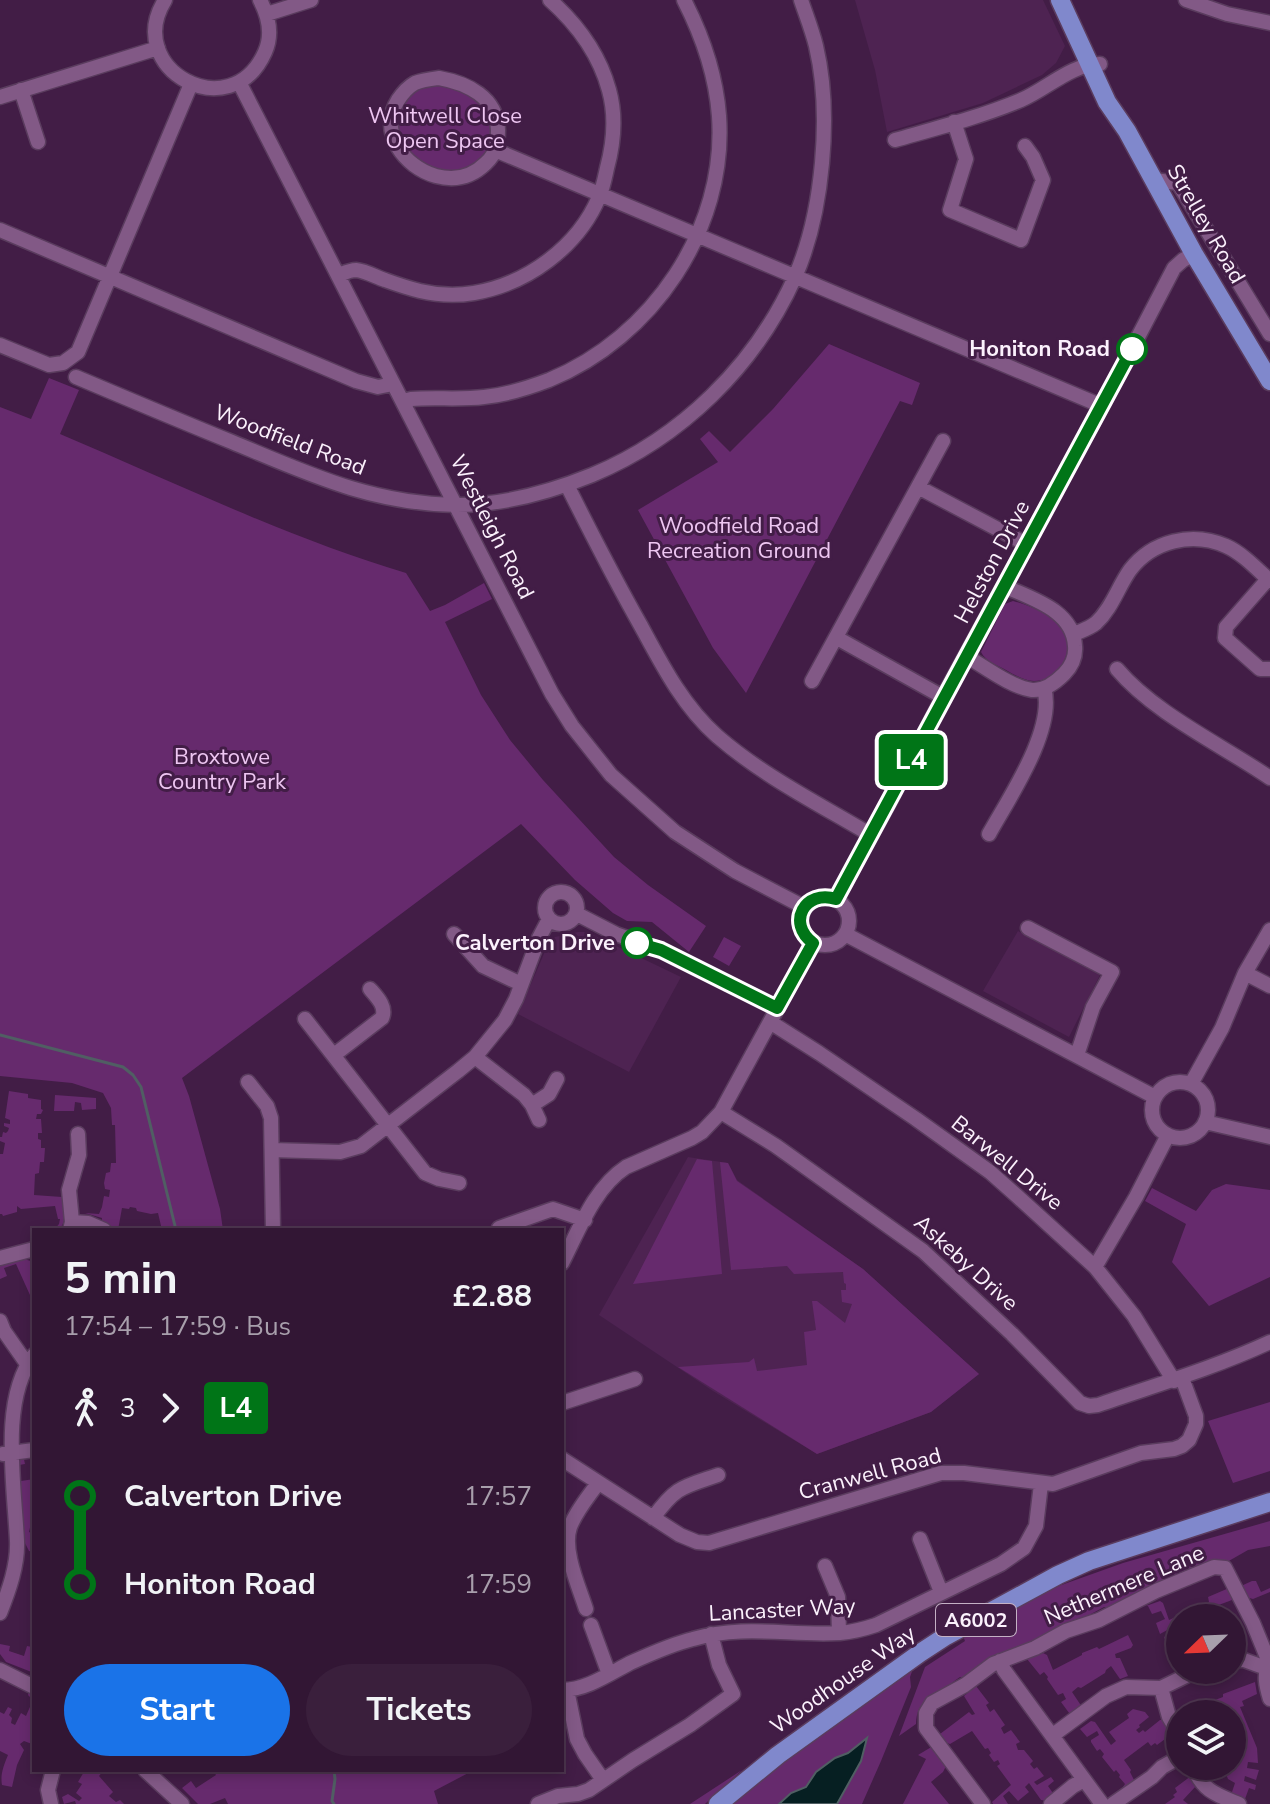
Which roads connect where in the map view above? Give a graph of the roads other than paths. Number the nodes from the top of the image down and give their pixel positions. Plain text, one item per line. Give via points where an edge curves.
1 (165, 0) edge
2 (260, 0) edge
3 (311, 0) edge
4 (550, 0) edge
5 (684, 0) edge
6 (801, 0) edge
7 (1060, 0) edge
8 (1186, 0) edge
9 (267, 14) junction
10 (1270, 23) edge
11 (1078, 36) junction
12 (158, 48) junction
13 (1094, 66) junction
14 (239, 82) junction
15 (191, 84) junction
16 (1043, 89) junction
17 (21, 90) junction
18 (0, 97) edge
19 (954, 122) junction
20 (895, 140) dead end
21 (38, 142) dead end
22 (1025, 146) dead end
23 (495, 150) junction
24 (1154, 180) junction
25 (600, 194) junction
26 (0, 230) edge
27 (697, 235) junction
28 (1194, 254) junction
29 (339, 275) junction
30 (795, 276) junction
31 (110, 277) junction
32 (1270, 334) edge
33 (0, 345) edge
34 (76, 377) dead end
35 (1270, 381) edge
36 (393, 384) junction
37 (403, 401) junction
38 (1102, 406) junction
39 (943, 441) dead end
40 (567, 485) junction
41 (918, 487) junction
42 (457, 505) junction
43 (1026, 544) junction
44 (1269, 580) edge
45 (1004, 586) junction
46 (1074, 634) junction
47 (837, 638) junction
48 (966, 656) junction
49 (1117, 669) dead end
50 (1270, 669) edge
51 (812, 681) dead end
52 (1044, 688) junction
53 (943, 697) junction
54 (1270, 778) edge
55 (989, 834) dead end
56 (871, 835) junction
57 (836, 899) junction
58 (804, 907) junction
59 (577, 914) junction
60 (549, 919) junction
61 (1028, 928) dead end
62 (1270, 930) edge
63 (845, 934) junction
64 (453, 935) dead end
65 (813, 943) junction
66 (1245, 973) junction
67 (521, 984) junction
68 (1270, 986) edge
69 (369, 990) dead end
70 (774, 1015) junction
71 (305, 1019) dead end
72 (334, 1055) junction
73 (1077, 1055) junction
74 (475, 1057) junction
75 (557, 1079) dead end
76 (248, 1082) dead end
77 (1191, 1084) junction
78 (1155, 1097) junction
79 (532, 1105) junction
80 (721, 1112) junction
81 (539, 1120) dead end
82 (1205, 1122) junction
83 (388, 1125) junction
84 (1168, 1135) junction
85 (1270, 1137) edge
86 (83, 1144) dead end
87 (272, 1150) junction
88 (459, 1183) dead end
89 (585, 1220) junction
90 (71, 1226) edge
91 (507, 1227) edge
92 (99, 1228) edge
93 (273, 1228) edge
94 (32, 1250) edge
95 (0, 1258) edge
96 (564, 1259) edge
97 (1095, 1267) junction
98 (0, 1321) edge
99 (1270, 1342) edge
100 (30, 1358) edge
101 (635, 1379) dead end
102 (1178, 1379) junction
103 (564, 1402) edge
104 (32, 1450) edge
105 (3, 1454) junction
106 (564, 1460) edge
107 (718, 1475) dead end
108 (598, 1483) junction
109 (1041, 1484) junction
110 (1270, 1502) edge
111 (6, 1508) edge
112 (653, 1518) junction
113 (566, 1526) edge
114 (920, 1539) dead end
115 (16, 1561) junction
116 (32, 1561) edge
117 (825, 1566) dead end
118 (941, 1592) junction
119 (586, 1609) dead end
120 (0, 1613) edge
121 (591, 1625) dead end
122 (839, 1633) junction
123 (711, 1634) junction
124 (1246, 1660) edge
125 (1000, 1661) junction
126 (1269, 1664) edge
127 (0, 1670) edge
128 (609, 1674) junction
129 (1169, 1684) edge
130 (32, 1686) edge
131 (1161, 1688) junction
132 (564, 1690) edge
133 (1270, 1699) edge
134 (1166, 1706) edge
135 (1053, 1735) junction
136 (1166, 1765) edge
137 (52, 1772) edge
138 (147, 1772) edge
139 (603, 1780) junction
140 (1084, 1780) junction
141 (1200, 1780) edge
142 (51, 1804) edge
143 (182, 1804) edge
144 (538, 1804) edge
145 (718, 1804) edge
146 (983, 1804) edge
147 (1051, 1804) edge
148 (1102, 1804) edge
149 (1113, 1804) edge
150 (1239, 1804) edge

1 - 12 street via 155,28
2 - 9 street
3 - 9 street
4 - 25 street via 585,38 610,92 613,142
5 - 27 street via 705,47 719,118 714,184
6 - 30 street, Woodfield Road via 816,48 823,153 814,211
7 - 11 main road, Strelley Road
8 - 10 street
9 - 14 street via 269,45 260,65
11 - 13 main road, Strelley Road via 1089,44
11 - 16 street via 1074,58
12 - 15 street via 169,68
12 - 17 street
13 - 16 street via 1075,70
13 - 24 main road, Strelley Road via 1111,84 1127,131
14 - 15 street via 208,89
14 - 29 street, Westleigh Road
15 - 31 street
16 - 19 street
17 - 18 street
17 - 21 street
19 - 20 street
19 - 22 street via 966,159 950,210 1021,240 1043,180
23 - 23 street via 470,175 454,179 430,174 408,162 394,142 394,107 414,83 439,78 465,85 495,112
23 - 25 street
24 - 28 main road, Strelley Road
24 - 32 street via 1178,183
25 - 27 street
25 - 29 street via 589,217 560,252 500,287 450,295 422,292 357,270
26 - 31 street
27 - 30 street
27 - 37 street via 655,304 583,363 500,395
28 - 35 main road, Strelley Road
28 - 38 street, Helston Drive via 1174,268
29 - 36 street, Westleigh Road
30 - 38 street
30 - 40 street, Woodfield Road via 757,342 689,417 628,458
31 - 33 street via 78,352 63,363 41,362
31 - 36 street via 356,381 378,387
34 - 42 street, Woodfield Road via 324,481 386,498
36 - 37 street, Westleigh Road
37 - 42 street, Westleigh Road
38 - 43 street, Helston Drive
39 - 41 street
40 - 42 street, Woodfield Road via 509,500
40 - 56 street via 684,699 743,756
41 - 43 street
41 - 47 street
42 - 58 street, Westleigh Road via 552,694 611,775 675,832
43 - 45 street, Helston Drive
44 - 46 street via 1228,546 1210,540 1171,542 1141,557 1108,608 1094,624
44 - 50 street via 1226,627 1225,638 1260,669
45 - 46 street via 1049,607
45 - 48 street, Helston Drive
46 - 52 street via 1072,664
47 - 51 street
47 - 53 street
48 - 52 street via 1021,687
48 - 53 street, Helston Drive
49 - 54 street via 1161,707
52 - 55 street via 1043,730
53 - 56 street, Helston Drive
56 - 57 street, Helston Drive
57 - 58 street via 819,897
57 - 63 street via 849,915
58 - 65 street via 800,924
59 - 60 street via 564,924
59 - 60 street via 574,897 560,891 545,905
59 - 70 street via 661,950
60 - 67 street
61 - 73 street via 1112,972
62 - 66 street
63 - 65 street via 828,945
63 - 73 street
64 - 67 street via 483,966
65 - 70 street
66 - 68 street
66 - 77 street
67 - 74 street via 505,1020
69 - 72 street via 383,1007 382,1018
70 - 80 street
70 - 97 street, Barwell Drive via 990,1172
71 - 72 street
72 - 83 street
73 - 78 street
74 - 79 street
74 - 83 street
75 - 79 street via 549,1094
76 - 87 street via 267,1106 265,1124
77 - 78 street via 1171,1083
77 - 82 street via 1207,1102
78 - 84 street via 1154,1121
79 - 81 street
80 - 89 street via 702,1132 617,1173
80 - 102 street, Askeby Drive via 907,1237 1080,1403 1098,1405
82 - 84 street via 1189,1136
82 - 85 street
83 - 87 street via 361,1146 340,1152
83 - 88 street via 425,1173
84 - 97 street
86 - 90 street via 69,1190
87 - 93 street
89 - 91 street via 553,1209
89 - 96 street
90 - 92 street via 88,1223
94 - 95 street
97 - 102 street, Barwell Drive
98 - 100 street
99 - 102 street, Askeby Drive
100 - 105 street via 10,1381 5,1397
101 - 103 street
102 - 109 street, Cranwell Road via 1196,1416 1182,1446
104 - 105 street
105 - 111 street
106 - 108 street, Cranwell Road
107 - 112 street via 682,1487
108 - 112 street, Cranwell Road
108 - 113 street
109 - 112 street, Cranwell Road via 941,1473 709,1543 680,1535
109 - 118 street, Lancaster Way via 1036,1526 1024,1548
110 - 145 main road, Woodhouse Way / A6002 via 1089,1561 946,1636
111 - 115 street via 17,1541
113 - 119 street
114 - 118 street
115 - 116 street
115 - 120 street
117 - 122 street via 838,1597
118 - 122 street, Lancaster Way via 876,1625
121 - 128 street
122 - 123 street, Lancaster Way
123 - 128 street, Lancaster Way
123 - 139 street via 733,1694
124 - 126 street
125 - 126 street, Nethermere Lane via 1219,1567 1235,1586
125 - 135 street
125 - 146 street, Nethermere Lane via 932,1703 926,1713 926,1728
126 - 133 street
127 - 130 street
128 - 132 street, Lancaster Way
129 - 131 street
131 - 134 street
131 - 135 street via 1126,1687
132 - 139 street via 577,1739
135 - 140 street
136 - 149 street
137 - 142 street
138 - 143 street
139 - 144 street via 589,1790
140 - 147 street
140 - 148 street
141 - 150 street via 1219,1797

